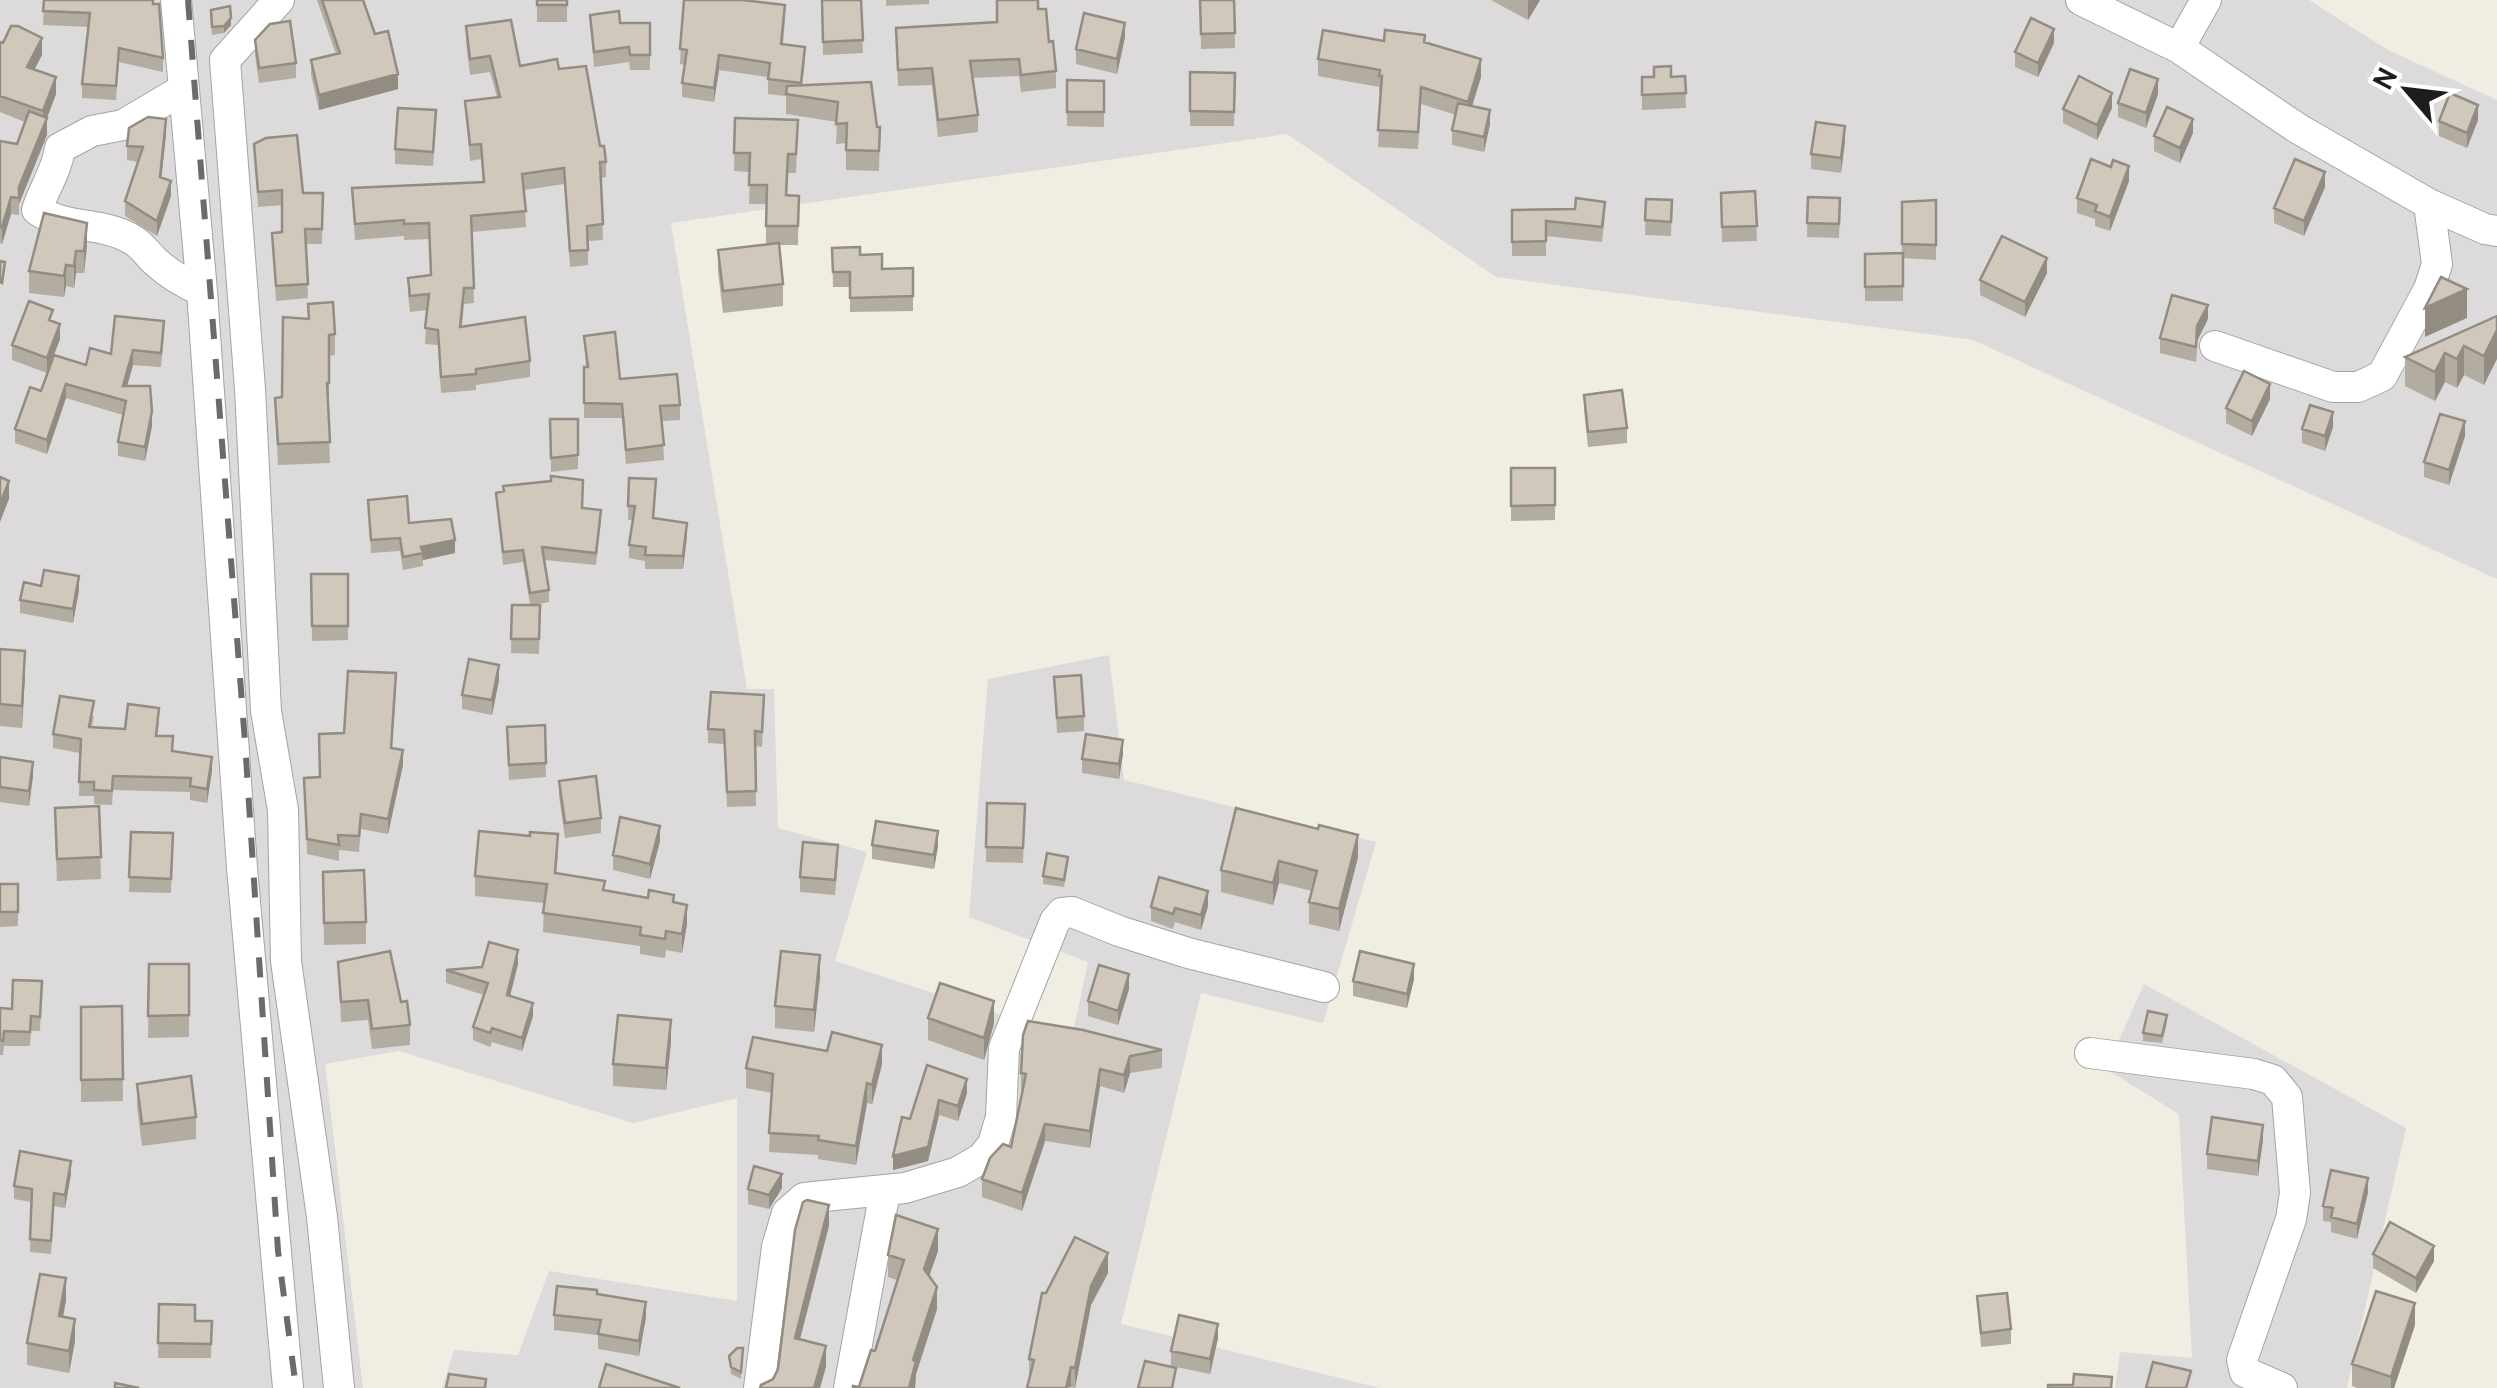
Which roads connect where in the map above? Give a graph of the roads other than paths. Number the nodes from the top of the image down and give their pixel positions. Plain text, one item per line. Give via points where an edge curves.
1 (176, 0) edge
2 (279, 0) edge
3 (2081, 0) edge
4 (2206, 0) edge
5 (2179, 48) junction
6 (184, 89) junction
7 (2428, 204) junction
8 (2491, 230) edge
9 (2437, 264) junction
10 (202, 291) junction
11 (2215, 346) dead end
12 (2431, 354) edge
13 (2382, 376) junction
14 (1324, 987) dead end
15 (2090, 1053) dead end
16 (885, 1191) junction
17 (846, 1387) edge
18 (288, 1388) edge
19 (339, 1388) edge
20 (759, 1388) edge
21 (2282, 1388) edge

1 - 6 street
2 - 19 street via 225,60 266,711 283,810 286,961
3 - 5 street
4 - 5 street
5 - 7 street via 2297,128
6 - 10 street
6 - 10 street via 123,124 60,148 38,210 74,225 106,227
7 - 8 street
7 - 9 street
8 - 9 street via 2459,244
9 - 13 street
10 - 18 street via 242,868
11 - 13 street via 2334,386 2358,388
12 - 13 street
14 - 16 street via 1062,913 1004,1048 993,1144 958,1172
15 - 21 street via 2254,1074 2273,1080 2288,1097 2291,1219 2242,1360 2246,1372
16 - 17 street
16 - 20 street via 804,1198 787,1212 776,1247

